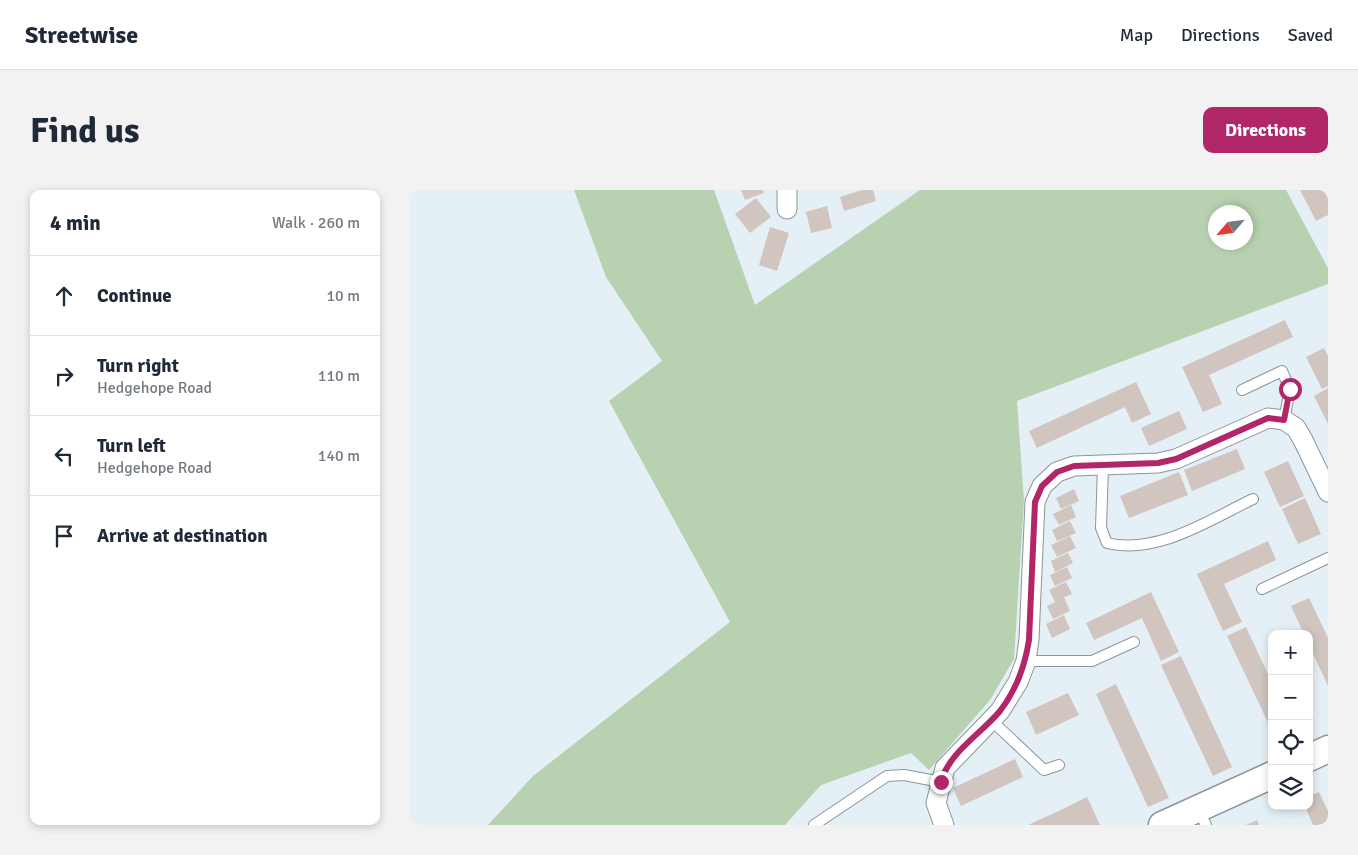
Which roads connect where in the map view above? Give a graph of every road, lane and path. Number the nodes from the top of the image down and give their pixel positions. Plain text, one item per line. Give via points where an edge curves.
1 (787, 190) edge
2 (787, 209) dead end
3 (1242, 390) dead end
4 (1284, 420) junction
5 (1103, 466) junction
6 (1328, 492) edge
7 (1253, 499) dead end
8 (1328, 558) edge
9 (1262, 589) dead end
10 (1134, 642) dead end
11 (1026, 661) junction
12 (991, 720) junction
13 (1059, 765) dead end
14 (1268, 777) edge
15 (941, 782) junction
16 (1202, 817) edge
17 (814, 825) edge
18 (944, 825) edge
19 (1162, 825) edge

1 - 2 street
3 - 4 lane via 1282,371 1290,389
4 - 5 street via 1268,418 1176,459
4 - 6 street via 1296,428 1304,440
5 - 7 lane via 1101,528 1107,543 1125,547 1162,541
5 - 11 street via 1074,466 1057,472 1042,486 1035,502
8 - 9 lane
10 - 11 lane via 1092,661
11 - 12 street via 1018,682
12 - 13 lane via 1044,770
12 - 15 street via 945,768
14 - 16 street
15 - 17 lane via 904,775 887,776
15 - 18 street via 936,803
16 - 19 street

